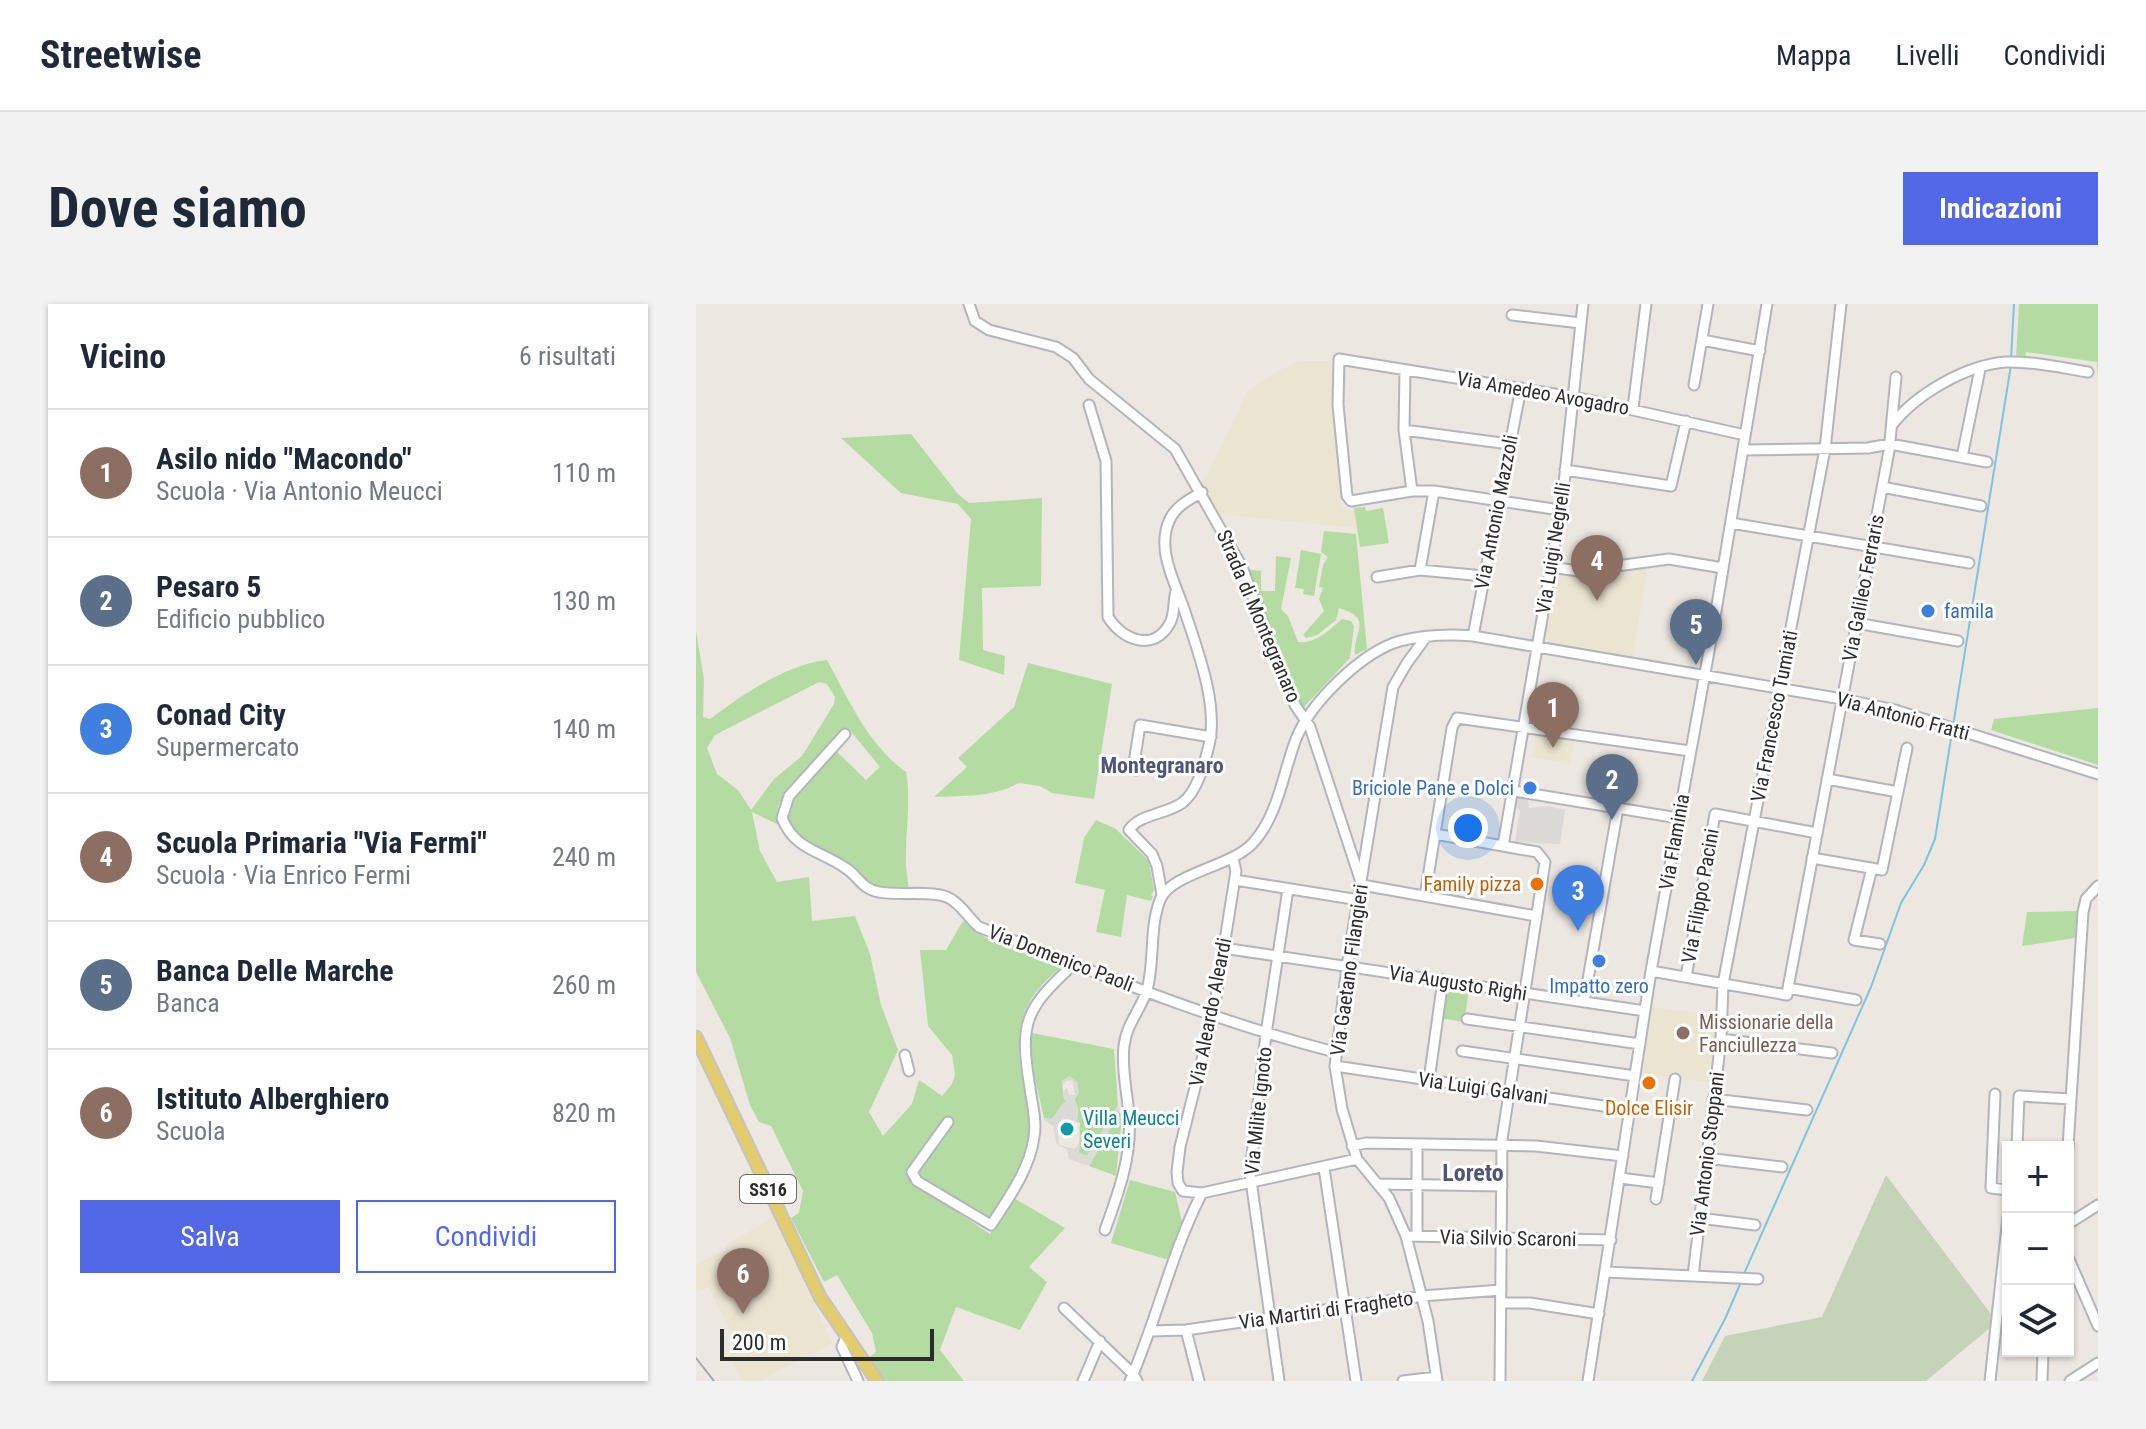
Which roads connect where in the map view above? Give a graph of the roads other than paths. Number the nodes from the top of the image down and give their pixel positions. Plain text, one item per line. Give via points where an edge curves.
1 (969, 304) edge
2 (1583, 304) edge
3 (1646, 304) edge
4 (1708, 304) edge
5 (1767, 304) edge
6 (1841, 304) edge
7 (1512, 315) dead end
8 (1581, 323) junction
9 (1702, 340) junction
10 (1760, 351) junction
11 (1980, 369) junction
12 (1405, 370) junction
13 (2088, 372) dead end
14 (1896, 377) dead end
15 (1694, 385) dead end
16 (1521, 388) junction
17 (1574, 397) junction
18 (1089, 405) dead end
19 (1633, 408) junction
20 (1686, 421) junction
21 (1892, 425) junction
22 (1404, 430) junction
23 (1745, 435) junction
24 (1509, 444) junction
25 (1890, 444) junction
26 (1825, 449) junction
27 (1743, 450) junction
28 (1962, 457) junction
29 (1987, 462) dead end
30 (1565, 470) junction
31 (1882, 487) junction
32 (1412, 491) junction
33 (1434, 491) junction
34 (1202, 492) junction
35 (1498, 500) junction
36 (1981, 506) dead end
37 (1560, 510) junction
38 (1731, 523) junction
39 (1809, 535) junction
40 (1871, 546) junction
41 (1969, 563) dead end
42 (1550, 567) junction
43 (1723, 568) junction
44 (1420, 570) junction
45 (1484, 576) junction
46 (1377, 577) dead end
47 (1176, 591) junction
48 (1856, 623) junction
49 (1427, 636) junction
50 (1473, 636) junction
51 (1958, 641) dead end
52 (1537, 647) junction
53 (1704, 677) junction
54 (1779, 689) junction
55 (1842, 699) junction
56 (1307, 719) junction
57 (1524, 726) junction
58 (845, 734) dead end
59 (1211, 737) junction
60 (1907, 748) dead end
61 (1690, 751) junction
62 (1136, 770) dead end
63 (2098, 774) edge
64 (1827, 779) junction
65 (1514, 791) junction
66 (1898, 792) junction
67 (1618, 808) junction
68 (1678, 818) junction
69 (1753, 822) junction
70 (1817, 833) junction
71 (1435, 834) junction
72 (1503, 846) junction
73 (1812, 858) junction
74 (1233, 859) junction
75 (1877, 869) junction
76 (1159, 872) junction
77 (1235, 880) junction
78 (1362, 885) junction
79 (2098, 886) edge
80 (1172, 888) junction
81 (1288, 889) junction
82 (1162, 895) junction
83 (1425, 896) junction
84 (1359, 900) junction
85 (1536, 916) junction
86 (1880, 944) dead end
87 (1223, 948) junction
88 (1278, 956) junction
89 (1074, 964) junction
90 (1347, 966) junction
91 (1651, 971) junction
92 (1686, 977) junction
93 (1443, 980) junction
94 (1723, 984) junction
95 (1788, 988) junction
96 (1146, 991) junction
97 (1524, 993) junction
98 (1856, 1000) dead end
99 (1584, 1002) junction
100 (1645, 1011) junction
101 (1213, 1016) junction
102 (1467, 1019) dead end
103 (1519, 1027) junction
104 (1266, 1034) junction
105 (696, 1037) edge
106 (1721, 1039) junction
107 (1640, 1044) junction
108 (1462, 1051) dead end
109 (1335, 1052) junction
110 (1832, 1053) dead end
111 (905, 1055) dead end
112 (1514, 1059) junction
113 (1335, 1066) junction
114 (909, 1071) dead end
115 (1635, 1076) junction
116 (1675, 1079) dead end
117 (1429, 1080) junction
118 (1509, 1092) junction
119 (1995, 1094) dead end
120 (1713, 1099) junction
121 (2071, 1099) junction
122 (1630, 1110) junction
123 (1807, 1110) dead end
124 (948, 1122) dead end
125 (2017, 1141) edge
126 (2068, 1141) edge
127 (1417, 1144) junction
128 (1502, 1145) junction
129 (1352, 1146) junction
130 (1623, 1156) junction
131 (1706, 1158) junction
132 (1357, 1159) junction
133 (1782, 1167) dead end
134 (1324, 1168) junction
135 (1620, 1178) junction
136 (1251, 1183) junction
137 (1659, 1183) junction
138 (1379, 1184) junction
139 (1417, 1184) junction
140 (1502, 1186) junction
141 (2002, 1189) edge
142 (1183, 1191) junction
143 (1202, 1193) junction
144 (1656, 1199) dead end
145 (2098, 1205) edge
146 (1190, 1216) junction
147 (1699, 1218) junction
148 (2074, 1220) edge
149 (1755, 1225) dead end
150 (1105, 1230) dead end
151 (1411, 1236) junction
152 (1502, 1237) junction
153 (1611, 1240) junction
154 (2074, 1271) edge
155 (1606, 1272) junction
156 (2002, 1272) edge
157 (1693, 1276) junction
158 (1758, 1279) dead end
159 (1501, 1290) junction
160 (1422, 1296) junction
161 (1501, 1303) junction
162 (1346, 1307) junction
163 (1064, 1308) dead end
164 (1599, 1314) junction
165 (1271, 1318) junction
166 (2098, 1326) edge
167 (1186, 1330) junction
168 (1151, 1331) junction
169 (846, 1337) junction
170 (1100, 1341) junction
171 (2043, 1357) edge
172 (2098, 1363) edge
173 (2098, 1370) edge
174 (2042, 1378) edge
175 (1133, 1379) edge
176 (1437, 1379) edge
177 (858, 1381) edge
178 (877, 1381) edge
179 (1083, 1381) edge
180 (1199, 1381) edge
181 (1279, 1381) edge
182 (1356, 1381) edge
183 (1403, 1381) edge
184 (1500, 1381) edge
185 (1588, 1381) edge
186 (1990, 1381) edge
187 (2070, 1381) edge
188 (2080, 1381) edge

1 - 34 street, Strada di Montegranaro via 975,321 989,330 1056,347 1073,358 1089,379 1175,449
2 - 8 street, Via Luigi Negrelli
3 - 19 street
4 - 9 street
5 - 10 street, Via Flaminia
6 - 26 street, Via Francesco Tumiati
7 - 8 street
8 - 17 street, Via Luigi Negrelli
9 - 10 street
9 - 15 street
10 - 23 street, Via Flaminia
11 - 13 street via 2011,362
11 - 21 street via 1930,390
11 - 28 street
12 - 16 street, Via Amedeo Avogadro
12 - 22 street
12 - 32 street, Via Amedeo Avogadro via 1339,359 1338,405 1351,501
14 - 21 street, Via Galileo Ferraris
16 - 17 street, Via Amedeo Avogadro
16 - 24 street, Via Antonio Mazzoli
17 - 19 street, Via Amedeo Avogadro
17 - 30 street, Via Luigi Negrelli
18 - 47 street via 1106,461 1108,617 1130,638 1159,637 1173,618
19 - 20 street, Via Amedeo Avogadro
20 - 23 street, Via Amedeo Avogadro
20 - 30 street via 1671,486
21 - 25 street, Via Galileo Ferraris
22 - 24 street
22 - 32 street
23 - 27 street, Via Flaminia
24 - 35 street, Via Antonio Mazzoli
25 - 26 street
25 - 28 street
25 - 31 street, Via Galileo Ferraris
26 - 27 street
26 - 39 street, Via Francesco Tumiati
27 - 38 street, Via Flaminia
28 - 29 street
30 - 37 street, Via Luigi Negrelli
31 - 36 street
31 - 40 street, Via Galileo Ferraris
32 - 33 street
33 - 35 street
33 - 44 street
34 - 47 street via 1170,519 1164,542
34 - 56 street, Strada di Montegranaro via 1242,567 1295,705
35 - 37 street
35 - 45 street, Via Antonio Mazzoli
37 - 42 street, Via Luigi Negrelli
38 - 39 street
38 - 43 street, Via Flaminia
39 - 40 street
39 - 54 street, Via Francesco Tumiati
40 - 41 street
40 - 48 street, Via Galileo Ferraris
42 - 43 street via 1579,571 1669,559
42 - 52 street, Via Luigi Negrelli
43 - 53 street, Via Flaminia
44 - 45 street
44 - 46 street
45 - 50 street, Via Antonio Mazzoli
47 - 59 street via 1209,697
48 - 51 street
48 - 55 street, Via Galileo Ferraris
49 - 50 street, Via Antonio Fratti
49 - 56 street, Via Antonio Fratti via 1373,655 1340,681
49 - 78 street, Via Gaetano Filangieri via 1393,687
50 - 52 street, Via Antonio Fratti
52 - 53 street, Via Antonio Fratti
52 - 57 street, Via Luigi Negrelli
53 - 54 street, Via Antonio Fratti
53 - 61 street, Via Flaminia
54 - 55 street, Via Antonio Fratti
54 - 69 street, Via Francesco Tumiati
55 - 63 street, Via Antonio Fratti
55 - 64 street, Via Galileo Ferraris
56 - 74 street, Via Antonio Fratti via 1266,825
56 - 78 street, Strada di Montegranaro
57 - 61 street
57 - 65 street, Via Luigi Negrelli
57 - 71 street via 1460,716 1454,721
58 - 89 street, Via Domenico Paoli via 789,796 782,818 791,836 843,866 866,889 950,898 979,927
59 - 62 street via 1140,725
59 - 76 street via 1190,795 1129,830 1152,854
60 - 66 street
61 - 68 street, Via Flaminia
64 - 66 street
64 - 70 street, Via Galileo Ferraris
65 - 67 street
65 - 72 street, Via Luigi Negrelli
66 - 75 street
67 - 68 street
67 - 99 street
68 - 91 street, Via Flaminia
69 - 70 street
69 - 92 street, Via Filippo Pacini via 1715,814
69 - 94 street, Via Francesco Tumiati
70 - 73 street, Via Galileo Ferraris
71 - 72 street
71 - 83 street
72 - 85 street via 1542,854
73 - 75 street
73 - 95 street, Via Galileo Ferraris
74 - 77 street, Via Aleardo Aleardi
74 - 80 street
75 - 86 street via 1854,940
76 - 80 street
76 - 82 street
77 - 81 street
77 - 87 street, Via Aleardo Aleardi
78 - 83 street
78 - 84 street, Via Gaetano Filangieri
79 - 121 street via 2083,912
80 - 82 street
81 - 84 street
81 - 88 street, Via Milite Ignoto
82 - 96 street
83 - 85 street
84 - 90 street, Via Gaetano Filangieri
85 - 97 street
87 - 88 street, Via Augusto Righi
87 - 101 street, Via Aleardo Aleardi
88 - 90 street, Via Augusto Righi
88 - 104 street, Via Milite Ignoto
89 - 96 street, Via Domenico Paoli
89 - 124 street via 1042,993 1024,1031 1035,1118 1033,1145 991,1225 917,1181 912,1172
90 - 93 street, Via Augusto Righi
90 - 109 street, Via Gaetano Filangieri
91 - 92 street
91 - 100 street, Via Flaminia
92 - 94 street
93 - 97 street, Via Augusto Righi
93 - 117 street
94 - 95 street via 1787,995
94 - 106 street, Via Antonio Stoppani
95 - 98 street
96 - 101 street, Via Domenico Paoli
96 - 150 street via 1124,1044 1130,1146
97 - 99 street, Via Augusto Righi
97 - 103 street
99 - 100 street, Via Augusto Righi
100 - 107 street, Via Flaminia
101 - 104 street, Via Domenico Paoli
101 - 142 street, Via Aleardo Aleardi via 1180,1147 1177,1172
102 - 103 street
103 - 107 street
103 - 112 street
104 - 109 street, Via Domenico Paoli
104 - 136 street, Via Milite Ignoto
105 - 169 main road, SS16 via 809,1276
106 - 110 street
106 - 120 street, Via Antonio Stoppani
107 - 115 street, Via Flaminia
108 - 112 street
109 - 113 street, Via Gaetano Filangieri
111 - 114 street
112 - 115 street
112 - 118 street
113 - 117 street, Via Luigi Galvani
113 - 129 street, Via Gaetano Filangieri
115 - 122 street, Via Flaminia
116 - 137 street
117 - 118 street, Via Luigi Galvani
118 - 122 street, Via Luigi Galvani
118 - 128 street
119 - 141 street via 1991,1188
120 - 123 street
120 - 131 street, Via Antonio Stoppani
121 - 125 street via 2019,1096
121 - 126 street
122 - 130 street, Via Flaminia
127 - 128 street
127 - 129 street
127 - 139 street
128 - 130 street
128 - 140 street
129 - 132 street, Via Gaetano Filangieri
130 - 135 street, Via Flaminia
131 - 133 street
131 - 147 street, Via Antonio Stoppani
132 - 134 street
132 - 138 street, Via Gaetano Filangieri
134 - 136 street
134 - 162 street
135 - 137 street
135 - 153 street, Via Flaminia
136 - 143 street
136 - 165 street, Via Milite Ignoto
137 - 144 street
138 - 139 street
138 - 151 street, Via Gaetano Filangieri
139 - 140 street
139 - 151 street
140 - 152 street
142 - 143 street
142 - 146 street, Via Aleardo Aleardi
143 - 146 street
145 - 148 street
146 - 168 street
147 - 149 street
147 - 157 street, Via Antonio Stoppani
151 - 152 street, Via Silvio Scaroni
151 - 160 street, Via Gaetano Filangieri
152 - 153 street, Via Silvio Scaroni
152 - 159 street
153 - 155 street, Via Flaminia
154 - 166 street
155 - 157 street
155 - 164 street, Via Flaminia
156 - 186 street
157 - 158 street
159 - 160 street, Via Martiri di Fragheto
159 - 161 street
160 - 162 street, Via Martiri di Fragheto
160 - 176 street, Via Gaetano Filangieri
161 - 164 street
161 - 184 street
162 - 165 street, Via Martiri di Fragheto
162 - 182 street
163 - 170 street
164 - 185 street, Via Flaminia
165 - 167 street, Via Martiri di Fragheto
165 - 181 street, Via Milite Ignoto
167 - 168 street, Via Martiri di Fragheto
167 - 180 street
168 - 175 street
169 - 177 street via 842,1347
169 - 178 main road, SS16
170 - 175 street
170 - 179 street
171 - 174 street
172 - 187 street
173 - 188 street
176 - 183 street

